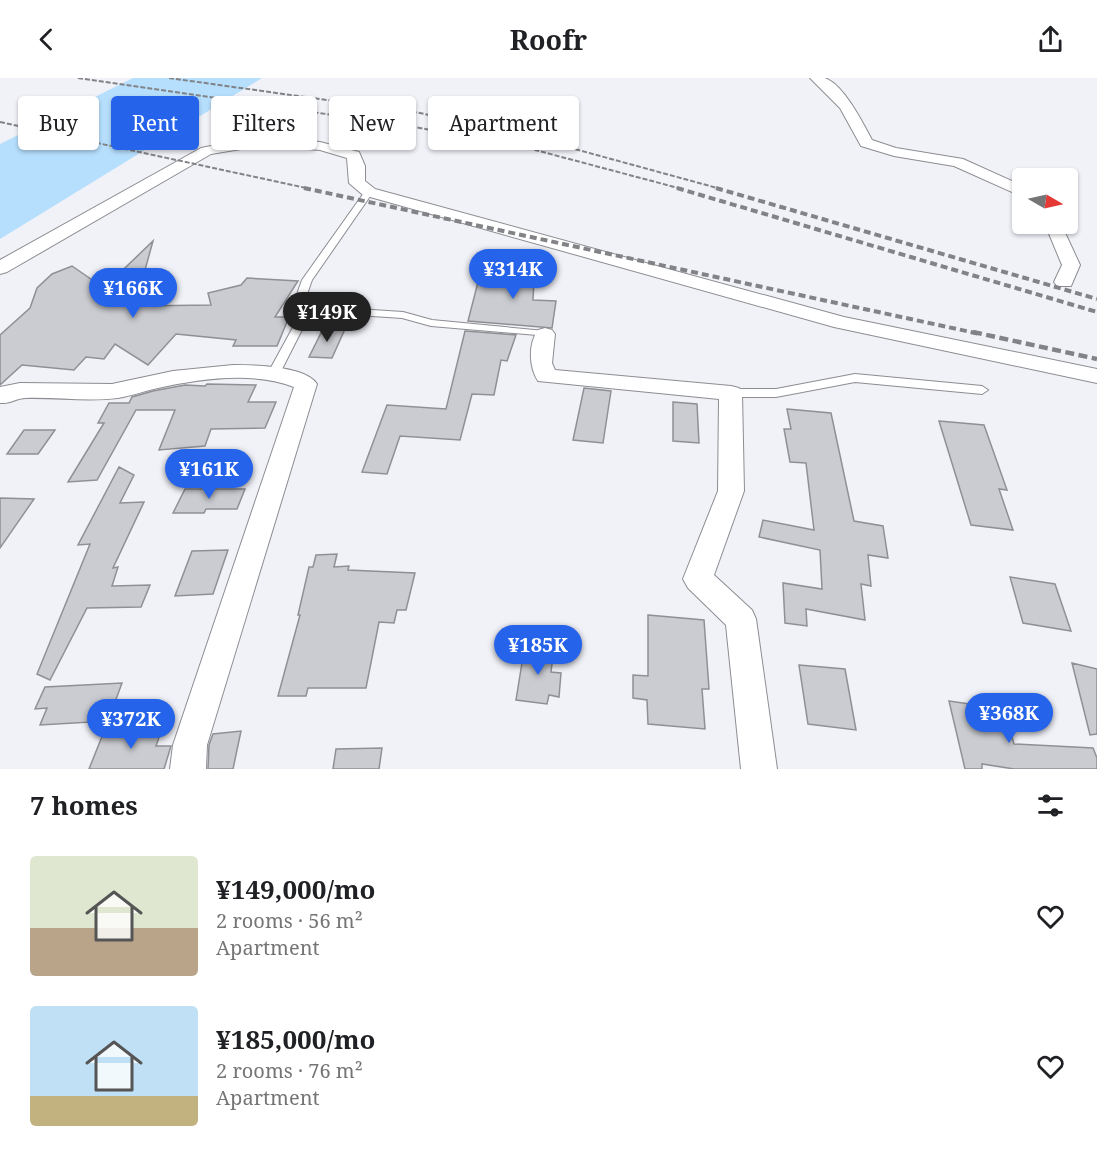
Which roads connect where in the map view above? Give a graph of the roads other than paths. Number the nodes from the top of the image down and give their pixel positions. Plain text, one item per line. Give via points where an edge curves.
1 (816, 78) edge
2 (1012, 187) edge
3 (369, 192) junction
4 (1057, 234) edge
5 (0, 268) edge
6 (1064, 282) dead end
7 (308, 309) junction
8 (545, 334) joint
9 (274, 373) junction
10 (1097, 376) edge
11 (982, 390) dead end
12 (731, 393) junction
13 (0, 395) edge
14 (188, 769) edge
15 (759, 769) edge

1 - 2 street via 852,113 866,143 894,152 958,162
3 - 5 street via 357,183 354,154 343,150 281,143 231,144 206,151
3 - 7 lane via 308,280 301,297
3 - 10 street via 841,323
4 - 6 street via 1071,265
7 - 8 lane via 403,315 431,323
7 - 9 lane
8 - 12 street via 541,363 546,376
9 - 13 street via 205,374 113,391 20,390
9 - 14 street via 306,384 190,745
11 - 12 lane via 855,378 776,393
12 - 15 street via 731,491 698,579 741,619

